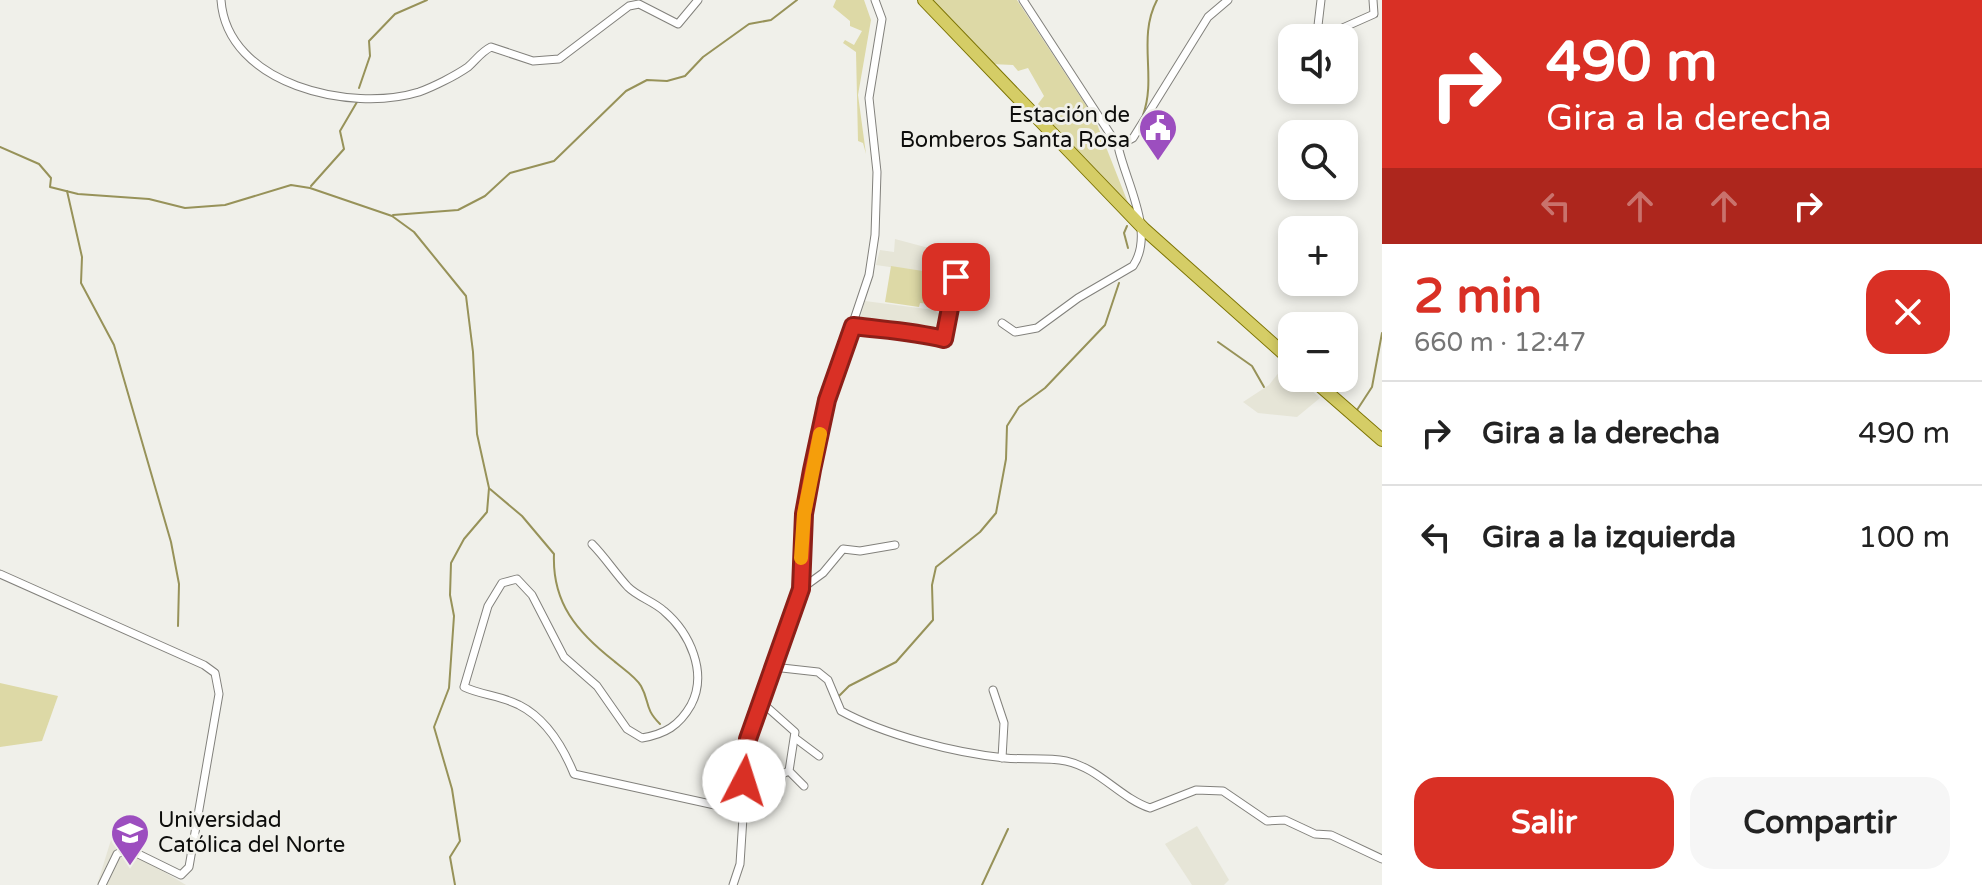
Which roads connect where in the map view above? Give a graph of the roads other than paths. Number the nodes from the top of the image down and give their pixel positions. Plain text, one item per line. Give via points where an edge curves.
1 (221, 0) edge
2 (698, 0) edge
3 (875, 0) edge
4 (924, 0) edge
5 (1023, 0) edge
6 (1228, 0) edge
7 (1321, 0) edge
8 (1373, 0) edge
9 (1118, 146) junction
10 (1138, 222) junction
11 (956, 277) dead end
12 (1002, 323) dead end
13 (853, 326) junction
14 (1278, 348) edge
15 (1327, 392) edge
16 (1382, 440) edge
17 (592, 544) dead end
18 (895, 545) dead end
19 (0, 574) edge
20 (801, 589) junction
21 (773, 667) junction
22 (993, 690) dead end
23 (759, 700) junction
24 (795, 738) junction
25 (819, 756) dead end
26 (1002, 758) junction
27 (789, 771) junction
28 (804, 786) dead end
29 (778, 797) dead end
30 (742, 811) junction
31 (1382, 859) edge
32 (102, 885) edge
33 (733, 885) edge

1 - 2 street via 243,55 280,80 339,97 419,92 467,67 491,47 546,63 559,59 629,6 639,4 678,24
3 - 13 street via 882,19 869,98 877,216 869,275
4 - 10 main road
5 - 9 street
6 - 9 street via 1208,17 1133,138
7 - 8 street via 1317,34 1374,14
9 - 10 street via 1137,199
10 - 12 street via 1141,243 1133,266 1037,328 1015,332
10 - 14 main road
11 - 13 street via 944,339 903,329
13 - 20 street via 827,400 812,470
15 - 16 main road
17 - 30 street via 630,589 680,627 693,652 700,675 680,723 661,735 642,738 627,729 597,686 564,657 532,595 517,579 502,583 488,606 464,687 518,704 543,722 574,774
18 - 20 street via 843,549
19 - 32 street via 215,673 219,694 187,870 181,875 128,849 117,854
20 - 21 street
21 - 23 street
21 - 26 street via 818,672 828,680 841,711 851,716 933,744
22 - 26 street via 1004,723
23 - 24 street via 788,722
23 - 30 street via 748,739
24 - 25 street
24 - 27 street
26 - 31 street via 1063,760 1084,767 1150,808 1196,790 1223,791 1267,821 1285,820 1315,834 1331,835
27 - 28 street
27 - 29 street via 782,774
30 - 33 street via 740,864

